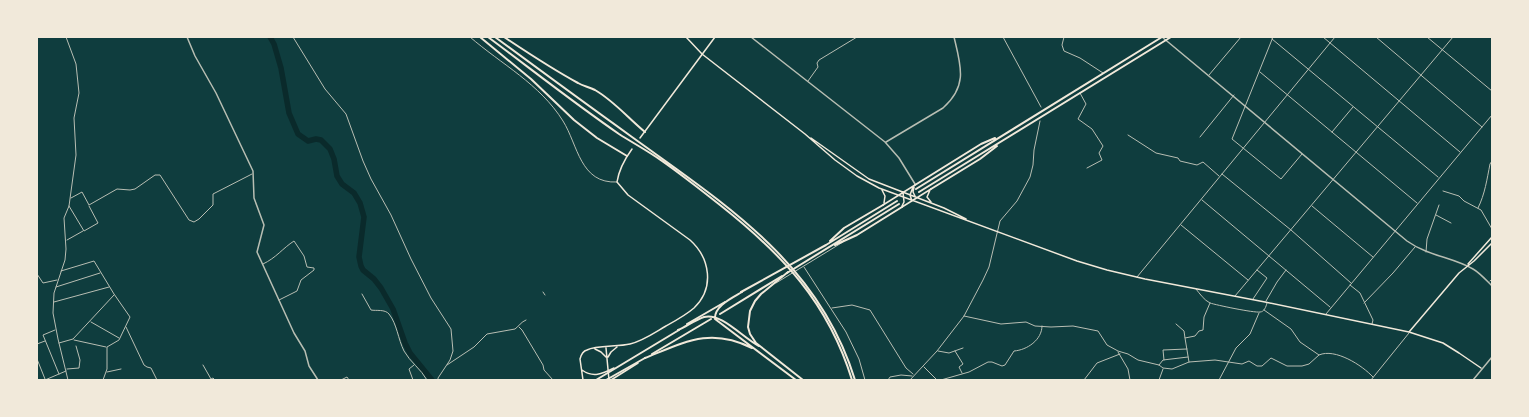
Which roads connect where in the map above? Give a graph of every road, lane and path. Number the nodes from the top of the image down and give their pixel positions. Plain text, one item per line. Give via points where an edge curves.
1 (66, 37) edge
2 (187, 37) edge
3 (293, 37) edge
4 (470, 37) edge
5 (480, 37) edge
6 (488, 37) edge
7 (495, 37) edge
8 (504, 37) edge
9 (686, 37) edge
10 (715, 37) edge
11 (752, 37) edge
12 (857, 37) edge
13 (954, 37) edge
14 (1003, 37) edge
15 (1064, 37) edge
16 (1162, 37) edge
17 (1171, 37) edge
18 (1241, 37) edge
19 (1273, 37) edge
20 (1323, 37) edge
21 (1335, 37) edge
22 (1376, 37) edge
23 (1428, 37) edge
24 (1453, 37) edge
25 (473, 38) edge
26 (1272, 39) junction
27 (1166, 40) junction
28 (1330, 43) junction
29 (1442, 50) junction
30 (702, 54) junction
31 (1308, 69) junction
32 (1259, 72) junction
33 (1103, 74) junction
34 (1209, 75) junction
35 (1421, 75) junction
36 (808, 81) junction
37 (1492, 91) edge
38 (1080, 93) junction
39 (1234, 95) junction
40 (1287, 95) junction
41 (1399, 101) junction
42 (1245, 105) junction
43 (1041, 107) dead end
44 (1354, 107) junction
45 (1492, 115) edge
46 (1040, 121) dead end
47 (1264, 122) junction
48 (1377, 127) junction
49 (1482, 127) junction
50 (645, 132) junction
51 (1332, 132) junction
52 (805, 134) junction
53 (1128, 135) dead end
54 (1001, 136) junction
55 (1200, 137) dead end
56 (640, 138) dead end
57 (1004, 140) junction
58 (885, 142) junction
59 (1243, 148) junction
60 (632, 149) dead end
61 (1356, 152) junction
62 (1460, 152) junction
63 (1302, 153) junction
64 (627, 156) junction
65 (1492, 161) edge
66 (1088, 168) dead end
67 (252, 174) junction
68 (1222, 174) junction
69 (1220, 176) junction
70 (1439, 178) junction
71 (1333, 179) junction
72 (617, 182) junction
73 (915, 185) junction
74 (916, 188) dead end
75 (881, 189) junction
76 (931, 189) junction
77 (903, 192) junction
78 (919, 192) dead end
79 (1443, 192) dead end
80 (910, 195) junction
81 (898, 196) junction
82 (70, 198) junction
83 (904, 198) junction
84 (917, 198) junction
85 (1201, 199) junction
86 (897, 201) dead end
87 (912, 201) junction
88 (932, 203) junction
89 (1417, 203) junction
90 (899, 204) dead end
91 (89, 205) junction
92 (883, 205) junction
93 (1439, 205) dead end
94 (69, 206) junction
95 (1311, 206) junction
96 (902, 207) junction
97 (1478, 208) junction
98 (1436, 215) junction
99 (973, 223) junction
100 (1451, 223) dead end
101 (1180, 224) junction
102 (1492, 229) edge
103 (1291, 230) junction
104 (84, 231) junction
105 (997, 231) junction
106 (1395, 231) junction
107 (1492, 237) edge
108 (66, 240) junction
109 (845, 241) junction
110 (1492, 243) edge
111 (826, 245) junction
112 (1415, 246) junction
113 (828, 249) junction
114 (1426, 252) junction
115 (1269, 255) junction
116 (1373, 257) junction
117 (787, 263) junction
118 (263, 264) junction
119 (1467, 266) junction
120 (804, 267) junction
121 (1257, 270) junction
122 (1286, 270) junction
123 (60, 271) junction
124 (101, 272) junction
125 (788, 272) junction
126 (796, 273) junction
127 (37, 274) edge
128 (1137, 277) junction
129 (1492, 279) edge
130 (58, 280) junction
131 (1248, 280) junction
132 (1490, 281) dead end
133 (775, 283) junction
134 (1350, 284) junction
135 (1492, 286) edge
136 (56, 287) junction
137 (110, 287) junction
138 (1196, 289) junction
139 (544, 292) dead end
140 (742, 292) junction
141 (114, 294) junction
142 (362, 294) dead end
143 (545, 295) dead end
144 (1234, 296) junction
145 (279, 300) junction
146 (1253, 300) junction
147 (54, 302) junction
148 (1266, 302) junction
149 (1210, 303) junction
150 (1364, 303) junction
151 (831, 308) junction
152 (1330, 308) junction
153 (1264, 310) junction
154 (1259, 312) junction
155 (720, 314) dead end
156 (1326, 314) junction
157 (964, 316) junction
158 (715, 317) junction
159 (526, 320) dead end
160 (711, 320) dead end
161 (90, 321) junction
162 (1176, 324) dead end
163 (1372, 324) junction
164 (1042, 326) junction
165 (126, 327) junction
166 (518, 327) junction
167 (56, 330) junction
168 (678, 330) junction
169 (1409, 332) junction
170 (120, 338) junction
171 (1185, 338) junction
172 (73, 340) junction
173 (45, 341) junction
174 (59, 343) junction
175 (37, 344) edge
176 (76, 346) dead end
177 (617, 346) junction
178 (107, 347) junction
179 (606, 347) junction
180 (593, 348) junction
181 (762, 348) junction
182 (963, 348) dead end
183 (1187, 348) junction
184 (757, 351) junction
185 (937, 351) junction
186 (955, 351) junction
187 (1118, 351) junction
188 (1120, 354) junction
189 (1319, 355) junction
190 (1188, 357) junction
191 (1492, 357) edge
192 (645, 358) junction
193 (607, 359) junction
194 (37, 360) edge
195 (1164, 360) junction
196 (1189, 362) junction
197 (1228, 362) junction
198 (624, 363) junction
199 (203, 365) dead end
200 (414, 365) junction
201 (446, 365) junction
202 (1158, 365) junction
203 (924, 366) junction
204 (1163, 368) junction
205 (1481, 368) junction
206 (66, 369) junction
207 (121, 369) dead end
208 (582, 370) junction
209 (67, 371) junction
210 (106, 372) junction
211 (962, 373) junction
212 (59, 374) junction
213 (913, 375) junction
214 (1373, 377) junction
215 (437, 379) edge
216 (45, 380) edge
217 (68, 380) edge
218 (103, 380) edge
219 (157, 380) edge
220 (210, 380) edge
221 (214, 380) edge
222 (318, 380) edge
223 (341, 380) edge
224 (349, 380) edge
225 (413, 380) edge
226 (427, 380) edge
227 (553, 380) edge
228 (583, 380) edge
229 (596, 380) edge
230 (609, 380) edge
231 (796, 380) edge
232 (803, 380) edge
233 (852, 380) edge
234 (855, 380) edge
235 (865, 380) edge
236 (888, 380) edge
237 (910, 380) edge
238 (937, 380) edge
239 (941, 380) edge
240 (1084, 380) edge
241 (1130, 380) edge
242 (1159, 380) edge
243 (1219, 380) edge
244 (1371, 380) edge
245 (1473, 380) edge

1 - 82 street via 76,64 79,93 74,118 76,155
2 - 67 street via 216,93
3 - 201 street via 325,89 346,114 361,156 411,259 451,329 453,351
4 - 25 street
5 - 64 highway via 531,79 574,120
6 - 117 highway via 595,117 696,186
7 - 117 highway via 723,204
8 - 50 highway via 599,93 620,108
9 - 30 main road
10 - 30 main road
11 - 36 street
12 - 36 street via 819,60 816,63 818,68
13 - 58 street via 961,71 957,92 943,108
14 - 43 street
15 - 33 street via 1064,51 1080,58
16 - 27 street
16 - 33 highway
17 - 27 highway
18 - 34 street
19 - 26 street
20 - 28 street
21 - 28 street
22 - 35 street
23 - 29 street
24 - 29 street
25 - 72 street via 547,100 563,121 587,170 597,179 609,183
26 - 31 street
26 - 32 street
27 - 34 street
27 - 38 highway
28 - 31 street
28 - 41 street
29 - 35 street
29 - 37 street
30 - 50 main road
30 - 52 main road
31 - 40 street
31 - 44 street
32 - 40 street
32 - 42 street
33 - 54 highway
34 - 39 street
35 - 41 street
35 - 49 street
36 - 58 street
38 - 57 highway
38 - 66 street via 1086,104 1078,119 1092,129 1103,146 1100,153 1102,160
39 - 42 street
39 - 55 street
40 - 47 street
40 - 51 street
41 - 48 street
41 - 62 street
42 - 47 street
42 - 59 street via 1232,139
44 - 48 street
44 - 51 street
45 - 49 street
46 - 105 street via 1030,177 1017,201 1000,221
47 - 59 street
47 - 63 street
48 - 61 street
48 - 70 street
49 - 62 street
50 - 56 main road
51 - 61 street
52 - 75 main road via 855,175
52 - 77 main road via 864,176
53 - 69 street via 1156,153 1198,165 1203,162
54 - 73 highway via 981,144
54 - 74 highway
57 - 76 highway via 980,159
57 - 78 highway
58 - 73 street via 899,158
59 - 63 street via 1281,179
59 - 68 street
60 - 64 main road
61 - 71 street
61 - 89 street
62 - 70 street
63 - 71 street
64 - 72 main road via 618,173
65 - 97 street
67 - 91 street via 213,194 213,205 194,222 189,220 160,175 155,175 135,189 117,189
67 - 118 street via 254,198 264,226 257,252
68 - 69 street
68 - 103 street
69 - 85 street
70 - 89 street
71 - 95 street
71 - 106 street
72 - 177 main road via 628,195 694,244 705,260 708,273 707,286 702,297 690,311 644,339
73 - 77 main road
73 - 80 main road
73 - 84 main road via 914,192
75 - 81 main road
75 - 92 main road via 886,199
76 - 84 main road
76 - 88 main road via 928,197
77 - 80 main road
77 - 81 main road
77 - 83 main road
79 - 97 street via 1459,196
80 - 84 main road
80 - 87 main road
81 - 83 main road
81 - 92 main road
82 - 91 street via 82,192
82 - 94 street
83 - 87 main road
83 - 96 main road
84 - 87 main road
84 - 88 main road
85 - 101 street
85 - 115 street
86 - 111 highway
87 - 96 main road
87 - 99 main road
88 - 99 main road
89 - 106 street
90 - 113 highway
91 - 104 street via 98,223
92 - 111 highway via 844,228
93 - 98 street
94 - 104 street
94 - 108 street via 64,218
95 - 103 street
95 - 116 street
96 - 109 highway
97 - 102 street
98 - 100 street
98 - 114 street via 1427,239
99 - 105 main road
101 - 128 street
101 - 131 street
103 - 115 street
103 - 134 street
104 - 108 street
105 - 128 main road via 1092,266
105 - 157 street via 986,274
106 - 112 street
106 - 116 street
107 - 119 main road
108 - 123 street via 65,260
109 - 113 highway
109 - 120 street
110 - 119 main road
111 - 140 highway
112 - 114 street
112 - 150 street via 1393,274
113 - 125 highway
114 - 119 street
115 - 121 street
115 - 122 street
116 - 134 street
117 - 126 highway
118 - 145 street
118 - 145 street via 294,241 307,266 314,268 300,280 297,291
119 - 135 street
119 - 169 main road via 1458,273
120 - 133 street
120 - 151 street
121 - 131 street
121 - 146 street via 1267,280
122 - 148 street
122 - 152 street
123 - 124 street via 94,261
123 - 130 street
124 - 136 street
124 - 137 street
125 - 133 highway
125 - 155 highway
126 - 233 highway via 832,329
126 - 234 highway via 816,298 833,327
127 - 130 street via 43,283
128 - 138 main road
129 - 132 street
130 - 136 street
131 - 144 street
133 - 181 highway via 755,301 748,317 752,339
134 - 150 street via 1360,293
134 - 152 street
136 - 147 street
137 - 141 street
137 - 147 street
138 - 144 main road
138 - 149 street
139 - 143 street
140 - 158 highway via 718,308
140 - 168 highway
141 - 161 street
141 - 165 street via 130,316
142 - 200 street via 371,310 385,311 389,314 405,352
144 - 146 main road
145 - 222 street
146 - 148 main road
147 - 167 street
148 - 153 street
148 - 156 main road
149 - 154 street
149 - 171 street via 1204,316 1203,330 1199,330 1195,336
150 - 163 street via 1373,320
151 - 213 street via 852,305 870,310
151 - 235 street via 859,358
152 - 156 street
153 - 154 street
153 - 189 street via 1291,329 1300,342
154 - 197 street via 1250,334 1236,348
156 - 163 main road
157 - 164 street via 1001,324 1026,322
157 - 185 street
158 - 168 highway via 702,318
158 - 181 highway
158 - 184 highway
159 - 166 street
160 - 192 highway
161 - 170 street
161 - 172 street
162 - 171 street via 1184,331
163 - 169 main road
164 - 187 street via 1073,326 1098,331 1107,345
164 - 211 street via 1041,335 1024,350 1014,351 1005,365 988,362
165 - 170 street
165 - 219 street via 144,365 151,368
166 - 201 street via 487,334 474,347
166 - 227 street
167 - 173 street via 43,335
167 - 174 street
168 - 198 highway
169 - 205 main road via 1443,343
169 - 214 street
170 - 178 street
171 - 183 street
172 - 174 street
172 - 178 street
173 - 175 street
173 - 212 street
174 - 206 street
176 - 206 street via 80,360 79,368
177 - 179 main road
177 - 193 main road
178 - 210 street
179 - 180 main road
179 - 193 main road
180 - 193 main road
180 - 208 main road via 581,355 579,363
181 - 232 highway
182 - 186 street
183 - 190 street
183 - 195 street via 1163,350
184 - 192 highway via 732,340 708,338 683,342
184 - 231 highway
185 - 186 street
185 - 203 street
186 - 211 street via 963,364 959,367
187 - 188 street
187 - 202 street
188 - 240 street via 1097,363
188 - 241 street via 1128,369
189 - 197 street via 1309,364 1302,366 1287,366 1271,358 1262,366 1249,361 1242,364
189 - 214 street via 1324,353 1347,358 1363,367
190 - 195 street
190 - 196 street
191 - 205 street
192 - 230 highway
192 - 230 main road
193 - 230 main road
194 - 216 street
195 - 202 street
196 - 197 street
196 - 204 street via 1172,369
197 - 243 street
198 - 208 main road via 597,375 590,375
198 - 229 highway
199 - 220 street
200 - 225 street via 409,369
200 - 226 street via 423,372
201 - 215 street
202 - 204 street
203 - 213 street
203 - 238 street
204 - 242 street
205 - 245 street
206 - 209 street
207 - 210 street
208 - 228 main road
209 - 212 street
209 - 217 street
210 - 218 street
211 - 239 street
212 - 216 street
213 - 236 street via 890,377
213 - 237 street
214 - 244 street
220 - 221 street
223 - 224 street via 348,377

